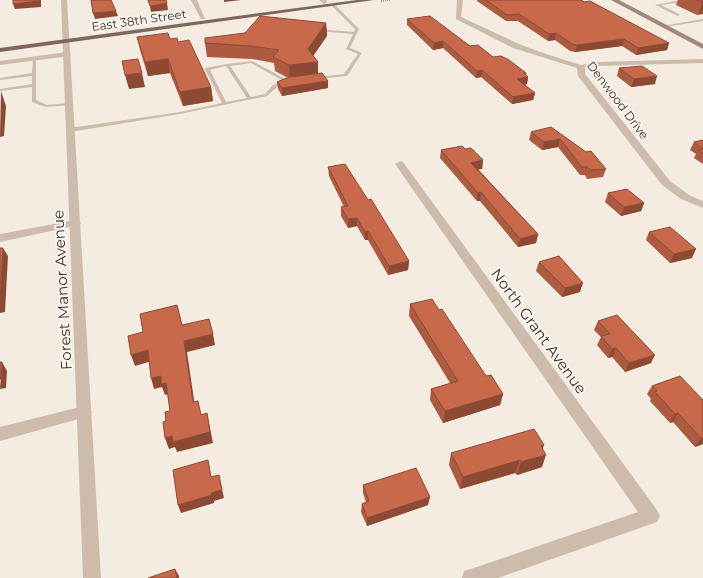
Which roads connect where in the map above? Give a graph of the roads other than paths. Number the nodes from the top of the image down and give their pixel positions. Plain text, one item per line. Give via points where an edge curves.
1 (64, 0) edge
2 (194, 0) edge
3 (344, 0) edge
4 (370, 0) edge
5 (460, 0) edge
6 (617, 0) edge
7 (701, 0) edge
8 (323, 1) edge
9 (333, 5) junction
10 (272, 13) junction
11 (678, 16) dead end
12 (202, 18) junction
13 (279, 20) edge
14 (703, 20) edge
15 (664, 26) junction
16 (310, 29) edge
17 (354, 33) junction
18 (66, 43) junction
19 (0, 44) edge
20 (701, 44) edge
21 (0, 50) edge
22 (34, 58) junction
23 (703, 61) edge
24 (0, 62) edge
25 (228, 65) junction
26 (580, 67) junction
27 (34, 74) junction
28 (0, 78) edge
29 (308, 80) edge
30 (298, 81) edge
31 (289, 82) junction
32 (33, 85) junction
33 (0, 90) edge
34 (250, 98) junction
35 (224, 103) junction
36 (69, 104) junction
37 (70, 130) junction
38 (400, 164) dead end
39 (703, 205) edge
40 (74, 224) junction
41 (0, 238) edge
42 (84, 412) junction
43 (0, 434) edge
44 (92, 578) edge
45 (471, 578) edge

1 - 18 street, Forest Manor Avenue
2 - 12 street
3 - 8 main road, East 38th Street
4 - 9 main road, East 38th Street
5 - 26 street, Denwood Drive via 458,18 516,46
6 - 15 main road
7 - 11 lane via 657,5
8 - 12 main road, East 38th Street
9 - 10 main road, East 38th Street
9 - 17 lane via 357,29
10 - 13 lane
10 - 18 main road, East 38th Street
12 - 18 main road, East 38th Street
14 - 15 lane
15 - 20 main road
16 - 17 lane
17 - 29 lane via 348,49 360,53 345,75
18 - 19 main road, East 38th Street
18 - 21 main road, East 38th Street
18 - 22 street
18 - 36 street, Forest Manor Avenue
22 - 24 street
22 - 27 lane
23 - 26 street
25 - 31 lane via 252,62
25 - 34 lane
25 - 35 lane via 207,68
26 - 39 street, Denwood Drive via 587,81 666,183 679,194
27 - 28 lane
27 - 32 lane
30 - 31 lane
31 - 34 lane via 275,86 267,95
32 - 33 lane
32 - 36 lane via 34,101 38,104
34 - 35 lane
35 - 37 lane
36 - 37 street, Forest Manor Avenue
37 - 40 street, Forest Manor Avenue
38 - 45 street, North Grant Avenue via 651,516
40 - 41 street
40 - 42 street, Forest Manor Avenue
42 - 43 street
42 - 44 street, Forest Manor Avenue

